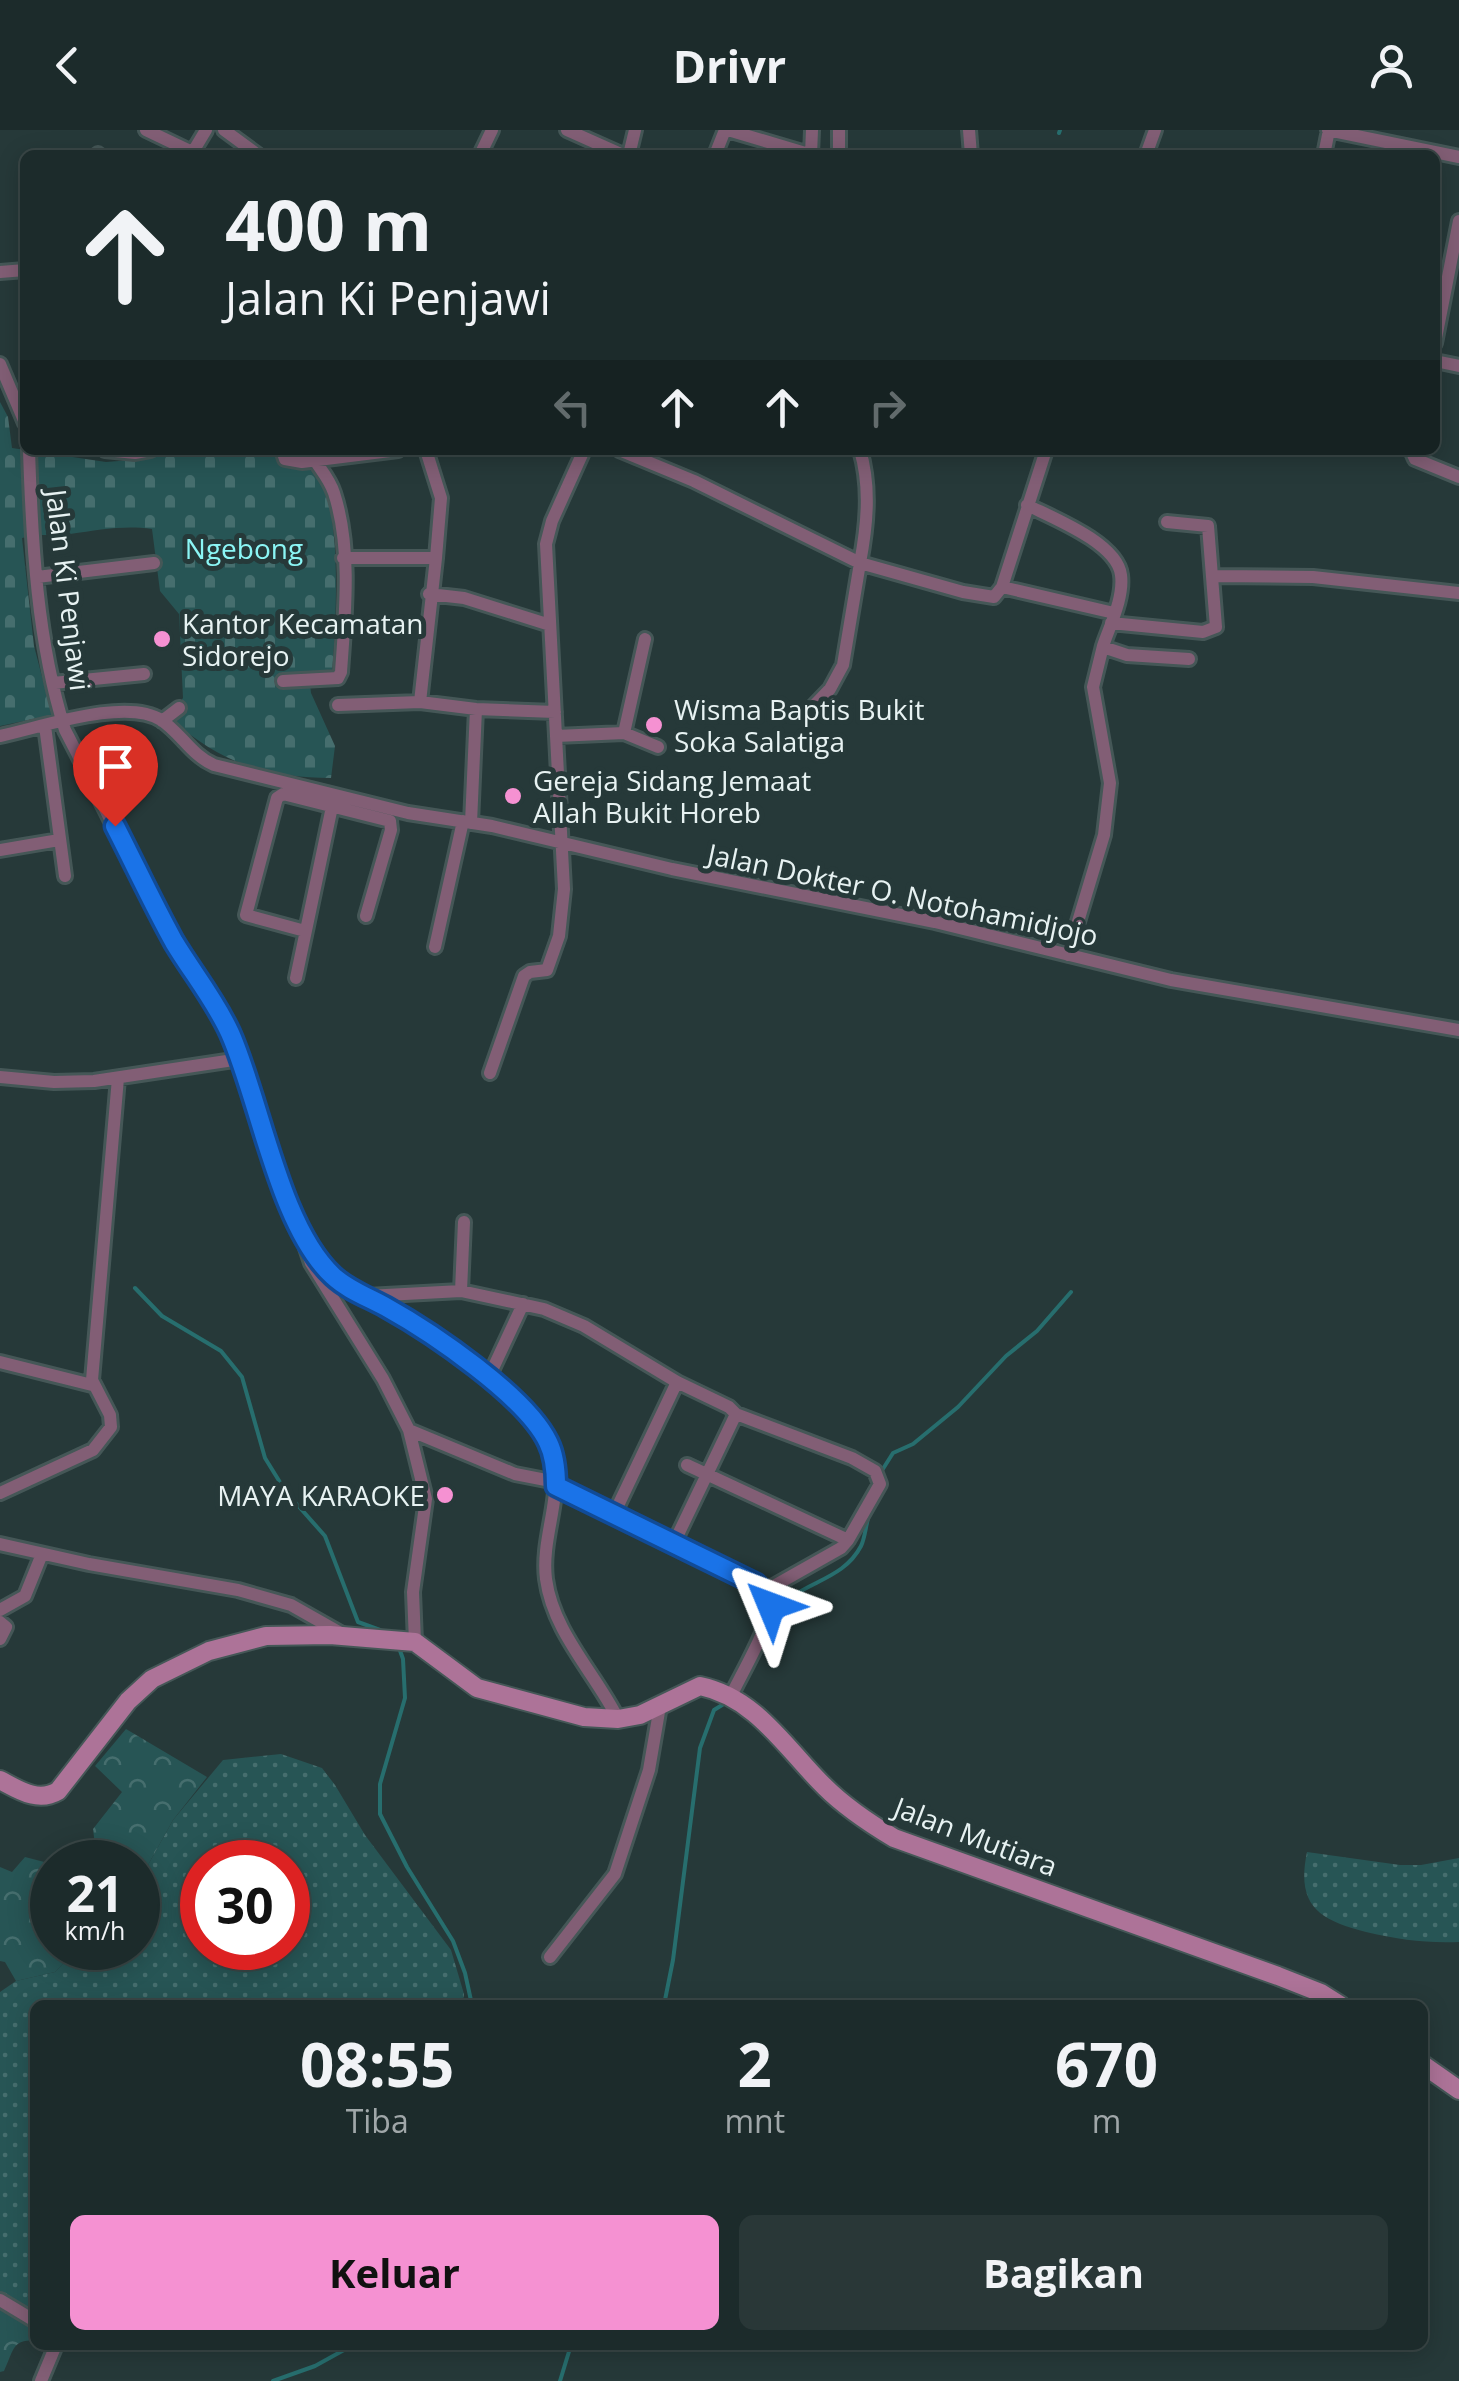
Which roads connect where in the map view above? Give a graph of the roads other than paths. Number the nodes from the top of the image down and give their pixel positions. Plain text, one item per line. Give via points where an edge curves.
1 (146, 130) edge
2 (224, 130) edge
3 (567, 130) edge
4 (727, 130) edge
5 (1328, 130) edge
6 (184, 150) edge
7 (251, 150) edge
8 (614, 150) edge
9 (795, 150) edge
10 (1425, 150) edge
11 (1459, 221) edge
12 (1452, 282) edge
13 (1440, 325) edge
14 (0, 364) edge
15 (20, 410) edge
16 (29, 455) edge
17 (284, 455) edge
18 (351, 455) edge
19 (428, 455) edge
20 (582, 455) edge
21 (631, 455) edge
22 (861, 455) edge
23 (1043, 455) edge
24 (1413, 455) edge
25 (314, 459) junction
26 (1459, 477) edge
27 (1027, 505) junction
28 (1167, 522) dead end
29 (344, 558) junction
30 (436, 558) junction
31 (154, 563) dead end
32 (860, 563) junction
33 (1214, 576) junction
34 (37, 577) junction
35 (1002, 587) junction
36 (1459, 593) edge
37 (429, 594) junction
38 (1112, 618) junction
39 (550, 624) junction
40 (645, 640) dead end
41 (1103, 646) junction
42 (1188, 660) dead end
43 (144, 674) dead end
44 (283, 681) dead end
45 (53, 683) junction
46 (420, 702) junction
47 (338, 704) dead end
48 (180, 708) dead end
49 (476, 709) junction
50 (555, 712) junction
51 (804, 715) dead end
52 (162, 721) junction
53 (63, 722) junction
54 (45, 726) junction
55 (624, 734) junction
56 (0, 736) edge
57 (556, 736) junction
58 (658, 747) dead end
59 (333, 801) junction
60 (467, 822) junction
61 (60, 840) junction
62 (562, 840) junction
63 (0, 850) edge
64 (64, 876) dead end
65 (366, 916) dead end
66 (305, 931) junction
67 (435, 946) dead end
68 (1068, 955) junction
69 (296, 978) dead end
70 (1459, 1030) edge
71 (240, 1059) junction
72 (490, 1072) dead end
73 (0, 1078) edge
74 (118, 1078) junction
75 (464, 1222) dead end
76 (304, 1236) junction
77 (461, 1291) junction
78 (364, 1296) junction
79 (523, 1304) junction
80 (0, 1362) edge
81 (488, 1378) junction
82 (676, 1382) junction
83 (92, 1385) junction
84 (736, 1414) junction
85 (410, 1430) junction
86 (687, 1465) dead end
87 (706, 1474) junction
88 (556, 1484) junction
89 (0, 1493) edge
90 (614, 1514) junction
91 (848, 1540) junction
92 (674, 1543) junction
93 (0, 1544) edge
94 (42, 1554) junction
95 (765, 1591) junction
96 (0, 1610) edge
97 (0, 1622) edge
98 (346, 1636) junction
99 (0, 1639) edge
100 (416, 1642) junction
101 (732, 1696) junction
102 (660, 1706) junction
103 (618, 1719) junction
104 (0, 1780) edge
105 (550, 1957) dead end
106 (1331, 2000) edge
107 (1428, 2068) edge
108 (1459, 2090) edge
109 (0, 2300) edge
110 (30, 2318) edge
111 (54, 2350) edge
112 (41, 2381) edge

1 - 6 street
2 - 7 street
3 - 8 street
4 - 9 street
5 - 10 street
11 - 12 street
12 - 13 street
14 - 15 street
16 - 34 street, Jalan Ki Penjawi
17 - 25 street via 293,462
18 - 25 street
19 - 30 street via 441,498
20 - 39 street via 547,537
21 - 32 street
22 - 32 street via 866,532
23 - 27 street
24 - 26 street
25 - 29 street via 334,493
27 - 35 street
27 - 38 street via 1112,556 1121,578
28 - 33 street via 1208,526
29 - 30 street
29 - 44 street via 340,675
30 - 37 street
31 - 34 street
32 - 35 street via 981,596 998,596
32 - 51 street via 843,665
33 - 36 street via 1313,577
33 - 38 street via 1211,630
34 - 45 street, Jalan Ki Penjawi
35 - 38 street
37 - 39 street
37 - 46 street
38 - 41 street
39 - 50 street
40 - 55 street
41 - 42 street via 1114,653
41 - 68 street via 1093,687 1110,783 1104,836
43 - 45 street
45 - 53 street, Jalan Ki Penjawi
46 - 47 street
46 - 49 street
48 - 52 street
49 - 50 street
49 - 60 street
50 - 57 street
52 - 53 street via 140,712 110,712
52 - 59 street, Jalan Dokter O. Notohamidjojo via 214,766
53 - 54 street
53 - 71 street, Jalan Ki Penjawi via 156,910
54 - 56 street
54 - 61 street
55 - 57 street
55 - 58 street
57 - 62 street
59 - 60 street, Jalan Dokter O. Notohamidjojo
59 - 65 street via 391,824
59 - 66 street
59 - 66 street via 277,798 246,911 251,918
60 - 62 street, Jalan Dokter O. Notohamidjojo
60 - 67 street
61 - 63 street
61 - 64 street
62 - 68 street, Jalan Dokter O. Notohamidjojo
62 - 72 street via 564,889 553,956 544,972 524,976
66 - 69 street
68 - 70 street, Jalan Dokter O. Notohamidjojo via 1190,984
71 - 74 street
71 - 76 street, Jalan Ki Penjawi
73 - 74 street
74 - 83 street
75 - 77 street
76 - 78 street via 336,1279
76 - 85 street via 311,1262
77 - 78 street
77 - 79 street
78 - 81 street
79 - 81 street
79 - 82 street via 584,1326
80 - 83 street
81 - 88 street via 538,1426 552,1450
82 - 84 street
82 - 90 street
83 - 89 street via 111,1421 100,1444
84 - 87 street
84 - 91 street via 875,1471 880,1484
85 - 88 street via 514,1474
85 - 100 street via 426,1499 414,1592
86 - 87 street
87 - 91 street
87 - 92 street
88 - 90 street
88 - 103 street via 546,1582 554,1609
90 - 92 street
91 - 95 street
92 - 95 street
93 - 94 street
94 - 96 street via 24,1596
94 - 98 street via 256,1595 291,1605
95 - 101 street via 769,1614
97 - 99 street via 6,1627
98 - 100 street
98 - 104 street via 266,1636 209,1651 152,1679 128,1701 58,1791 40,1798
100 - 103 street via 494,1695
101 - 102 street via 700,1686
101 - 106 street, Jalan Mutiara via 856,1815 894,1838
102 - 103 street
102 - 105 street via 649,1770 615,1874
107 - 108 street
109 - 110 street
111 - 112 street

